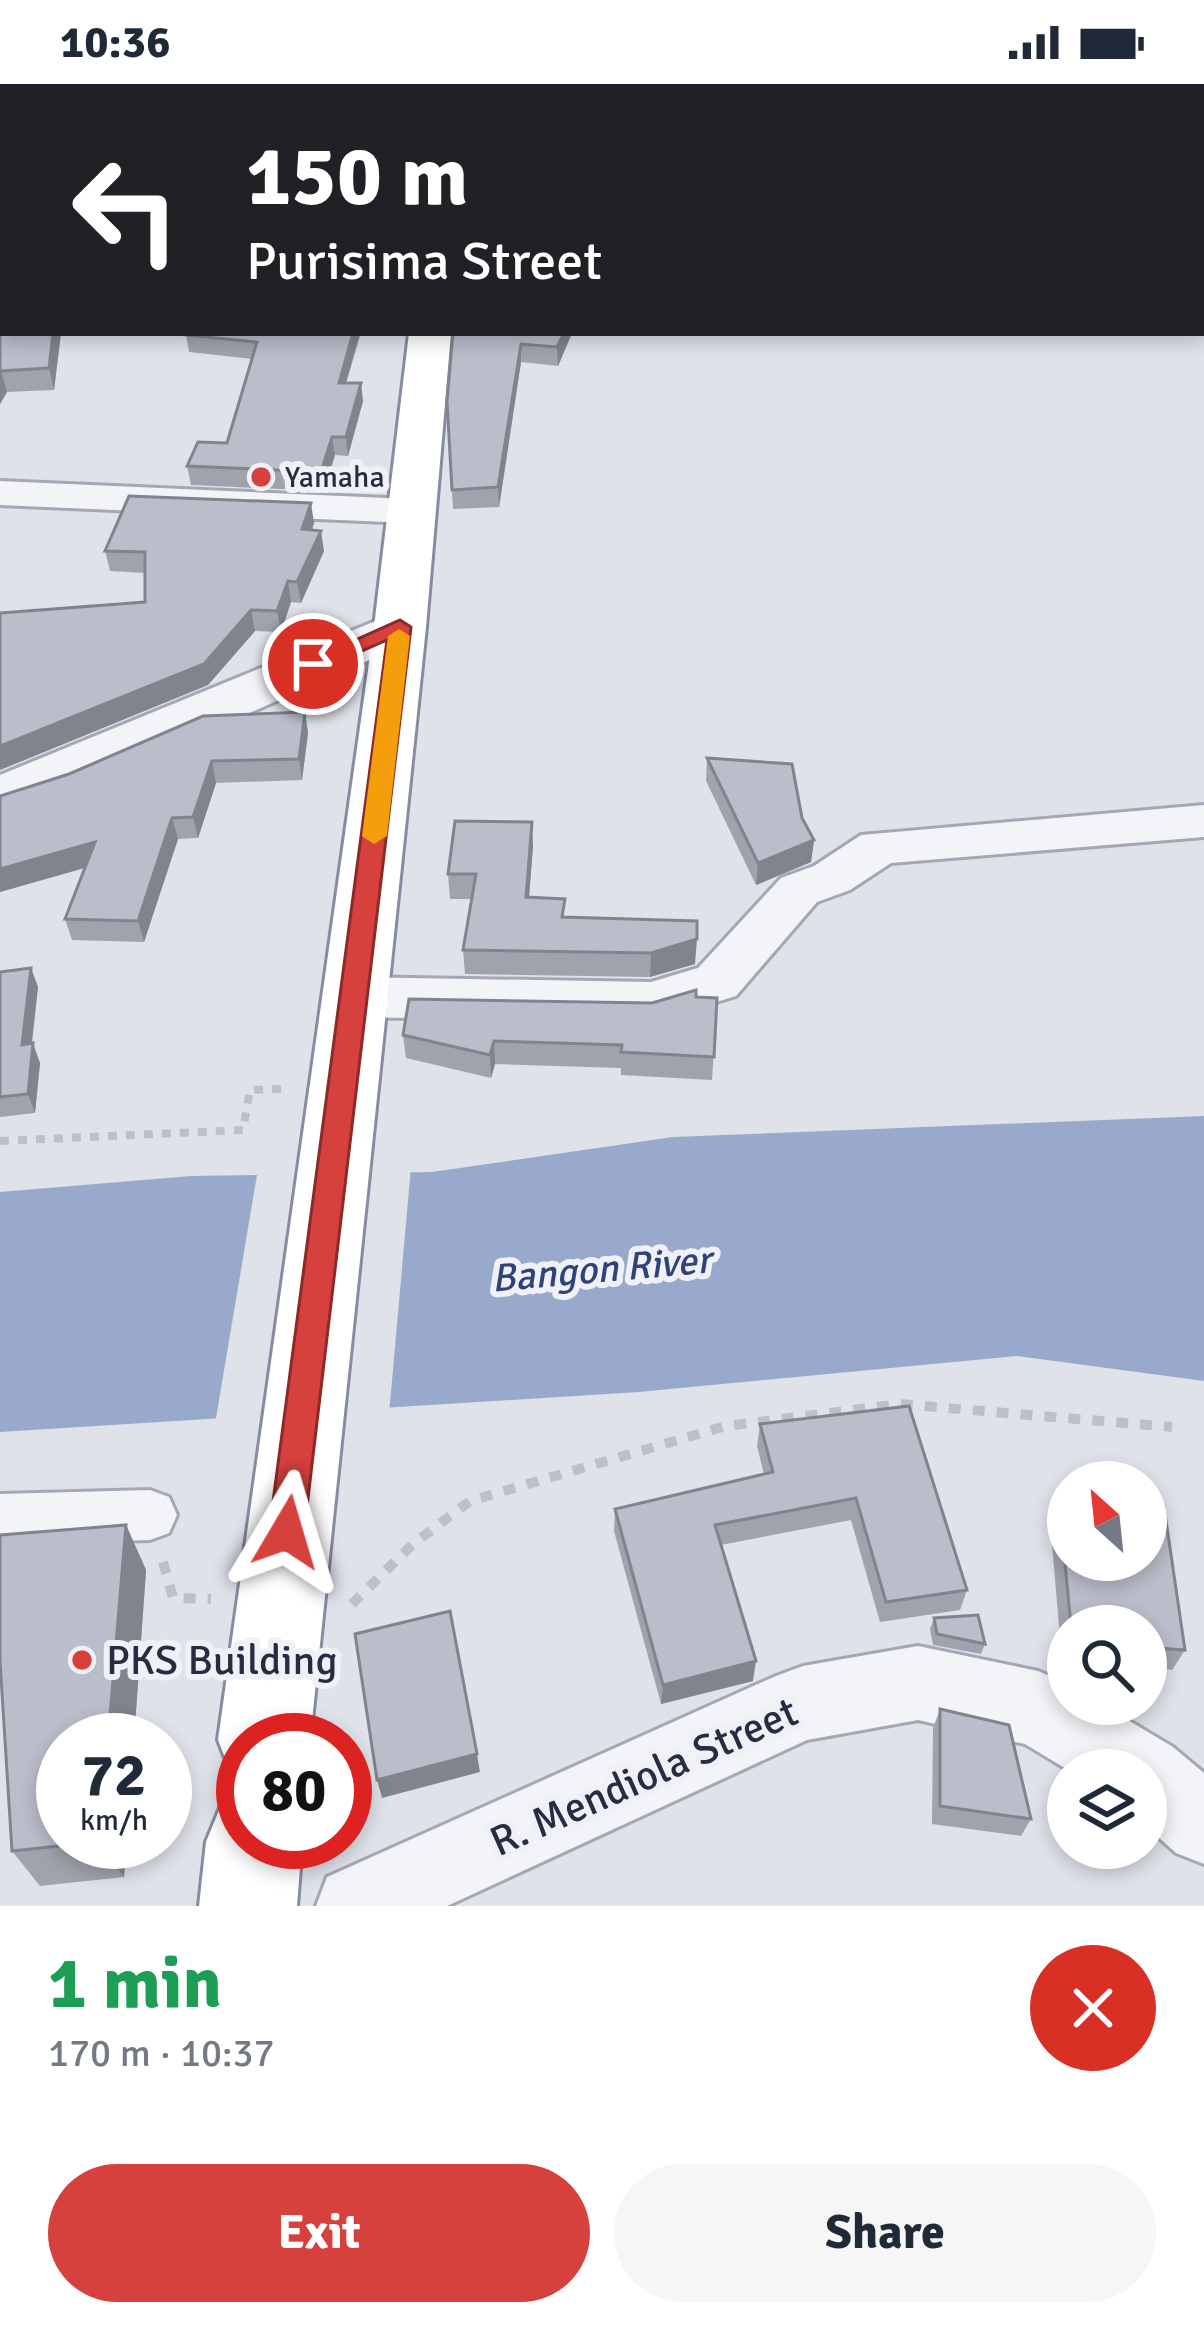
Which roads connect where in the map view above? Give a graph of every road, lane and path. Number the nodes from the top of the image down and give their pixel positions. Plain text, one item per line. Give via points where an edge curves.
1 (430, 336) edge
2 (0, 494) edge
3 (410, 511) junction
4 (400, 627) junction
5 (0, 796) edge
6 (1204, 821) edge
7 (354, 997) junction
8 (308, 1092) junction
9 (0, 1141) edge
10 (1172, 1426) dead end
11 (150, 1515) joint
12 (0, 1519) edge
13 (279, 1588) junction
14 (267, 1713) edge
15 (1105, 1749) edge
16 (1167, 1793) edge
17 (1204, 1825) edge
18 (251, 1869) edge
19 (248, 1906) edge
20 (356, 1906) edge

1 - 3 highway
2 - 3 street
3 - 4 highway
4 - 5 street
4 - 7 highway
6 - 7 street via 879,847 799,890 717,982 651,1002
7 - 8 highway
8 - 9 path via 250,1090 243,1130
8 - 13 highway
10 - 13 path via 900,1404 726,1426 470,1502 413,1544 355,1604
11 - 12 street
11 - 13 path via 173,1598
13 - 14 highway
15 - 20 street, R. Mendiola Street via 1038,1708 918,1683 803,1703
16 - 17 street, R. Mendiola Street
18 - 19 highway

